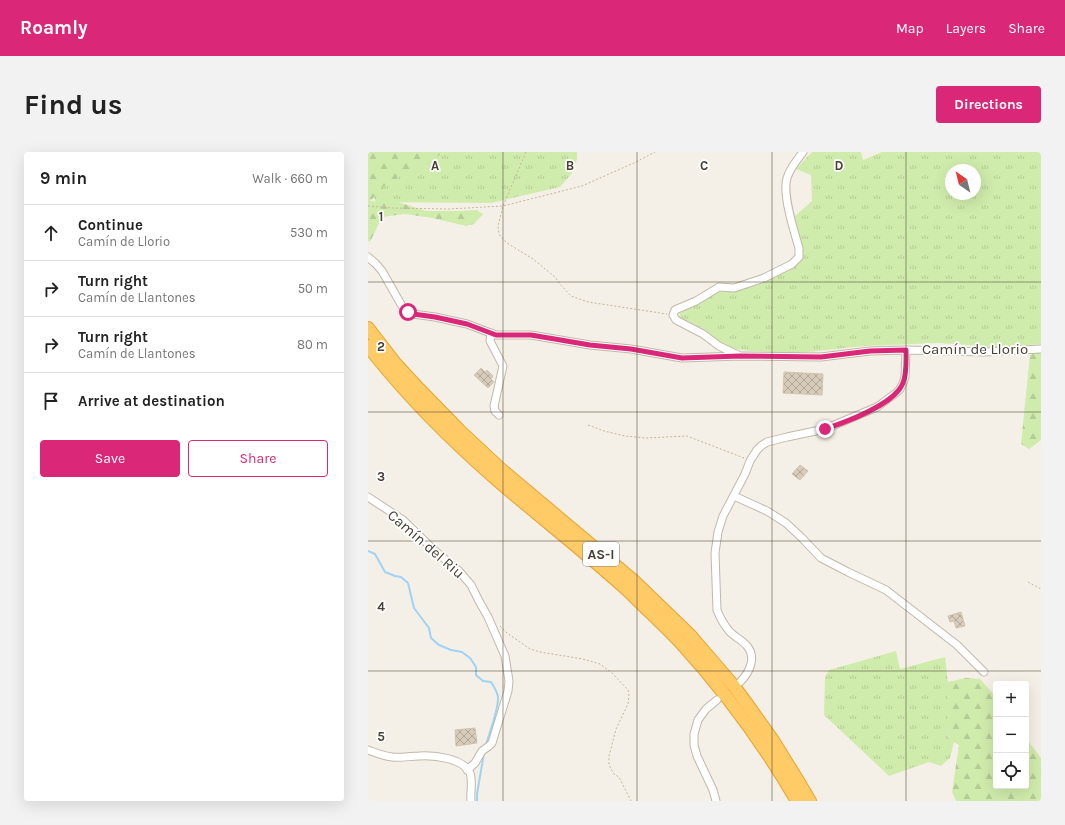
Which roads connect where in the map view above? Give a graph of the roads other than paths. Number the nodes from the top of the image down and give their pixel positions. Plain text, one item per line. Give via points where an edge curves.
1 (803, 152) edge
2 (368, 257) edge
3 (368, 328) edge
4 (491, 334) junction
5 (368, 346) edge
6 (1041, 349) edge
7 (906, 350) junction
8 (740, 356) junction
9 (499, 415) dead end
10 (734, 496) junction
11 (368, 497) edge
12 (984, 672) dead end
13 (740, 682) dead end
14 (717, 700) dead end
15 (368, 750) edge
16 (467, 770) junction
17 (471, 801) edge
18 (716, 801) edge
19 (797, 801) edge
20 (810, 801) edge

1 - 8 street via 790,170 785,194 799,257 792,264 764,278 734,288 719,287 675,310 673,315 676,320
2 - 4 street, Camín de Llorio via 382,270 408,312 467,324
3 - 20 highway, AS-I via 395,363 459,430 503,471 633,580 690,635 747,704
4 - 8 street, Camín de Llorio via 531,335 682,358
4 - 9 street via 490,341 503,366 494,406
5 - 19 highway, AS-I via 410,397 451,438 626,588 681,643 738,712
6 - 7 street, Camín de Llorio via 985,352
7 - 8 street, Camín de Llorio via 821,357
7 - 10 street via 905,377 896,393 876,408 825,429 767,442 757,450 750,461
10 - 12 street via 767,511 786,524 821,558 886,590 957,645
10 - 13 street via 718,532 715,553 717,610 720,619 731,633 747,646 751,654 752,663 749,671
11 - 16 street, Camín del Riu via 403,520 459,571 471,586 488,617 505,656 508,691 492,742
14 - 18 street via 698,720 694,734 697,756
15 - 16 street via 382,756 447,759 459,762
16 - 17 street via 471,778

